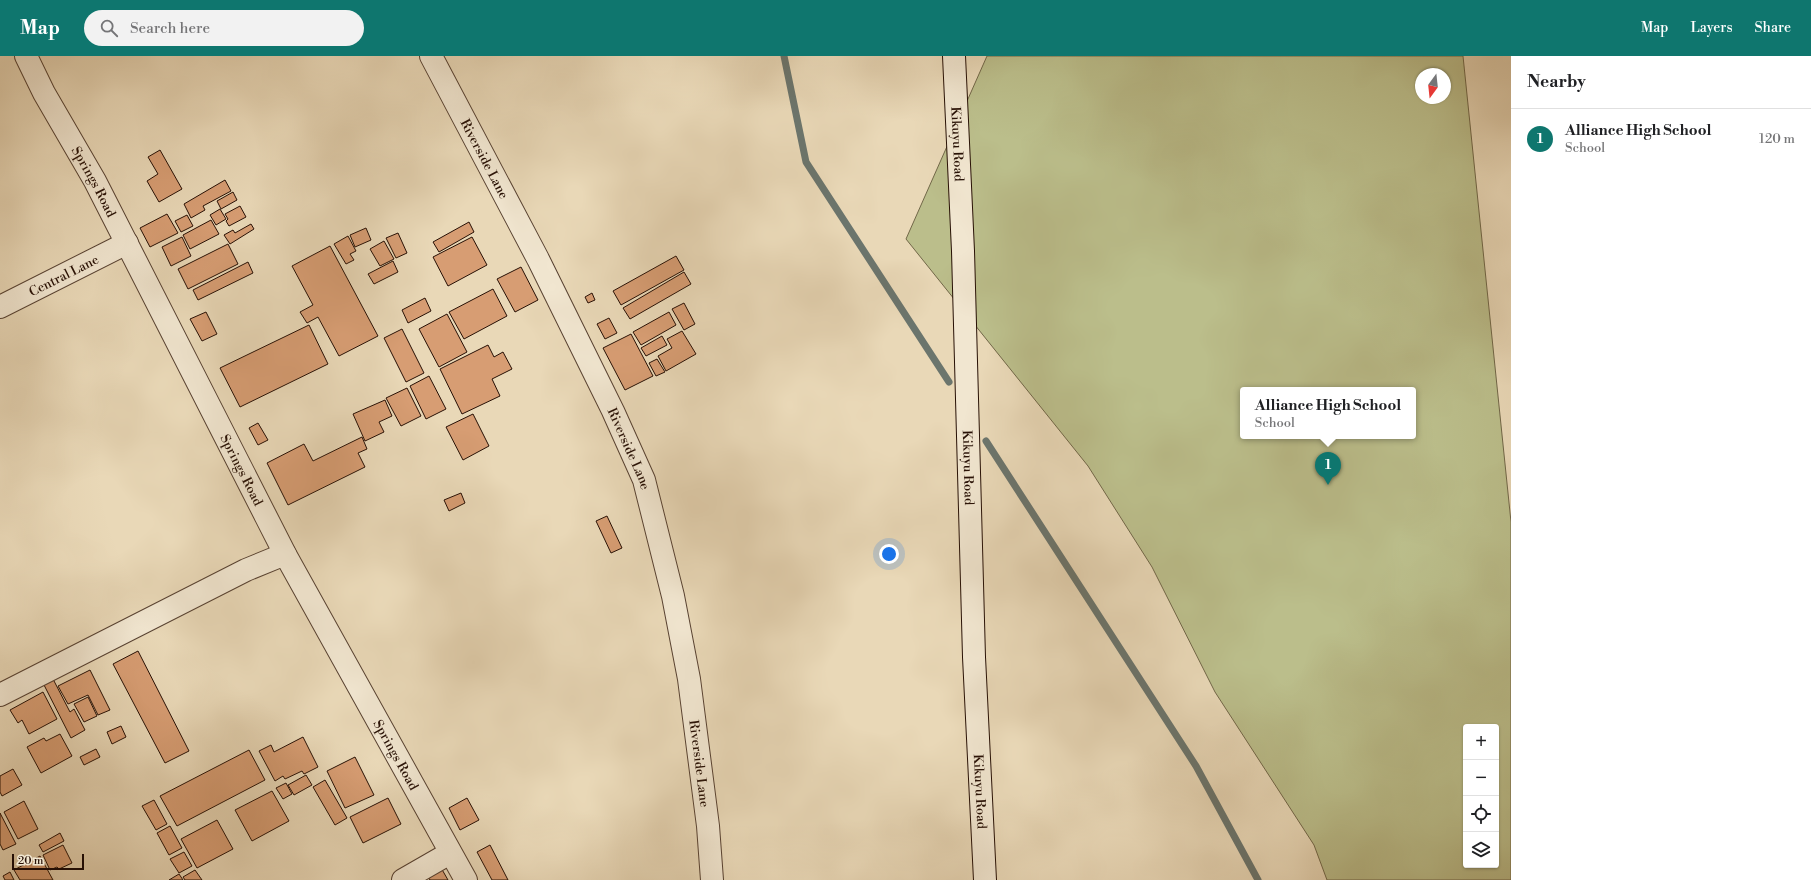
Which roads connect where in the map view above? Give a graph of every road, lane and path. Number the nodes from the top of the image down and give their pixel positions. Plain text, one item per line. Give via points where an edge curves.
1 (26, 56) edge
2 (430, 56) edge
3 (954, 56) edge
4 (127, 243) junction
5 (0, 306) edge
6 (285, 554) junction
7 (0, 695) edge
8 (450, 853) junction
9 (403, 880) edge
10 (466, 880) edge
11 (712, 880) edge
12 (985, 880) edge

1 - 4 street, Springs Road
2 - 11 street, Riverside Lane via 538,259 644,480 673,596 689,679 708,826
3 - 12 street, Kikuyu Road via 963,251 974,658
4 - 5 street, Central Lane
4 - 6 street, Springs Road
6 - 7 street via 246,570
6 - 8 street, Springs Road
8 - 9 street
8 - 10 street, Springs Road

